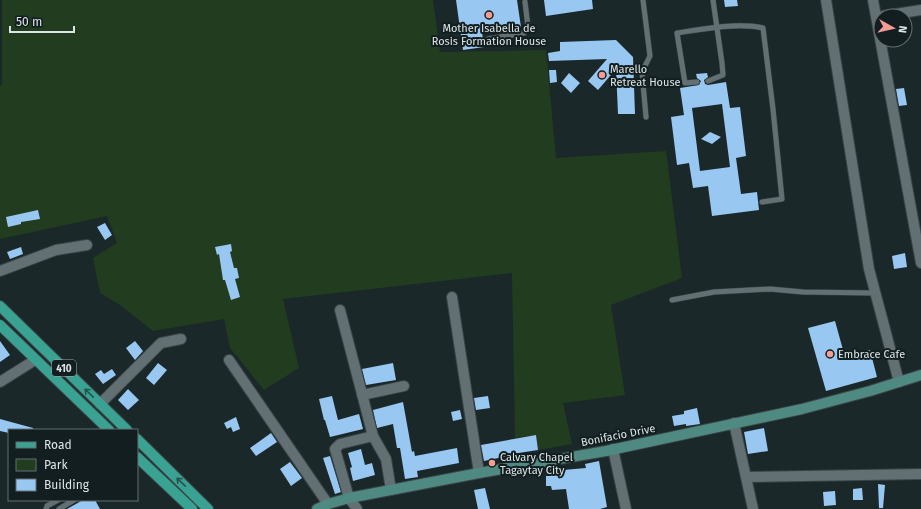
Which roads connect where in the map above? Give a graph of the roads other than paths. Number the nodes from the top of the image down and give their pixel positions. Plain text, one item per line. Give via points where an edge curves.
1 (643, 0) edge
2 (714, 0) edge
3 (826, 0) edge
4 (525, 2) dead end
5 (717, 28) junction
6 (488, 39) dead end
7 (885, 48) edge
8 (708, 81) dead end
9 (697, 82) dead end
10 (646, 117) dead end
11 (762, 202) dead end
12 (87, 245) dead end
13 (921, 263) edge
14 (0, 270) edge
15 (875, 293) junction
16 (452, 297) dead end
17 (672, 300) dead end
18 (0, 306) edge
19 (340, 310) dead end
20 (0, 325) edge
21 (181, 339) dead end
22 (35, 360) junction
23 (230, 360) dead end
24 (921, 374) edge
25 (0, 382) edge
26 (899, 382) junction
27 (404, 386) dead end
28 (362, 395) junction
29 (100, 404) junction
30 (734, 423) junction
31 (108, 429) edge
32 (126, 429) edge
33 (373, 436) junction
34 (138, 441) edge
35 (613, 449) junction
36 (139, 461) edge
37 (479, 473) junction
38 (921, 474) edge
39 (746, 477) junction
40 (391, 490) junction
41 (349, 498) junction
42 (56, 501) edge
43 (72, 501) edge
44 (328, 504) junction
45 (46, 509) edge
46 (59, 509) edge
47 (192, 509) edge
48 (208, 509) edge
49 (317, 509) edge
50 (357, 509) edge
51 (626, 509) edge
52 (753, 509) edge

1 - 10 lane via 650,56 642,72
2 - 5 lane
3 - 15 street
4 - 6 lane via 528,27 524,33
5 - 8 lane via 722,75
5 - 9 lane via 677,33 685,83
5 - 11 lane via 763,28 782,199
7 - 13 street
12 - 14 street via 56,250
15 - 17 lane via 770,289 714,292
15 - 26 street
16 - 37 street
29 -> 18 main road, 410
19 - 28 street
20 - 22 main road, 410
21 - 29 street via 162,343
22 - 25 street
22 - 31 main road, 410
23 - 44 street
24 - 26 street, Bonifacio Drive
26 - 30 street, Bonifacio Drive via 802,409
27 - 28 street
28 - 33 street
29 - 32 main road, 410
30 - 35 street, Bonifacio Drive
30 - 39 street
33 - 40 street via 386,459
33 - 41 street via 340,444 335,449
48 -> 34 main road
35 - 37 street, Bonifacio Drive
35 - 51 street
36 - 47 main road
37 - 40 street, Bonifacio Drive
38 - 39 street
39 - 52 street
40 - 41 street, Bonifacio Drive
41 - 44 street, Bonifacio Drive
41 - 50 street
42 - 45 lane
43 - 46 lane
44 - 49 street, Bonifacio Drive

